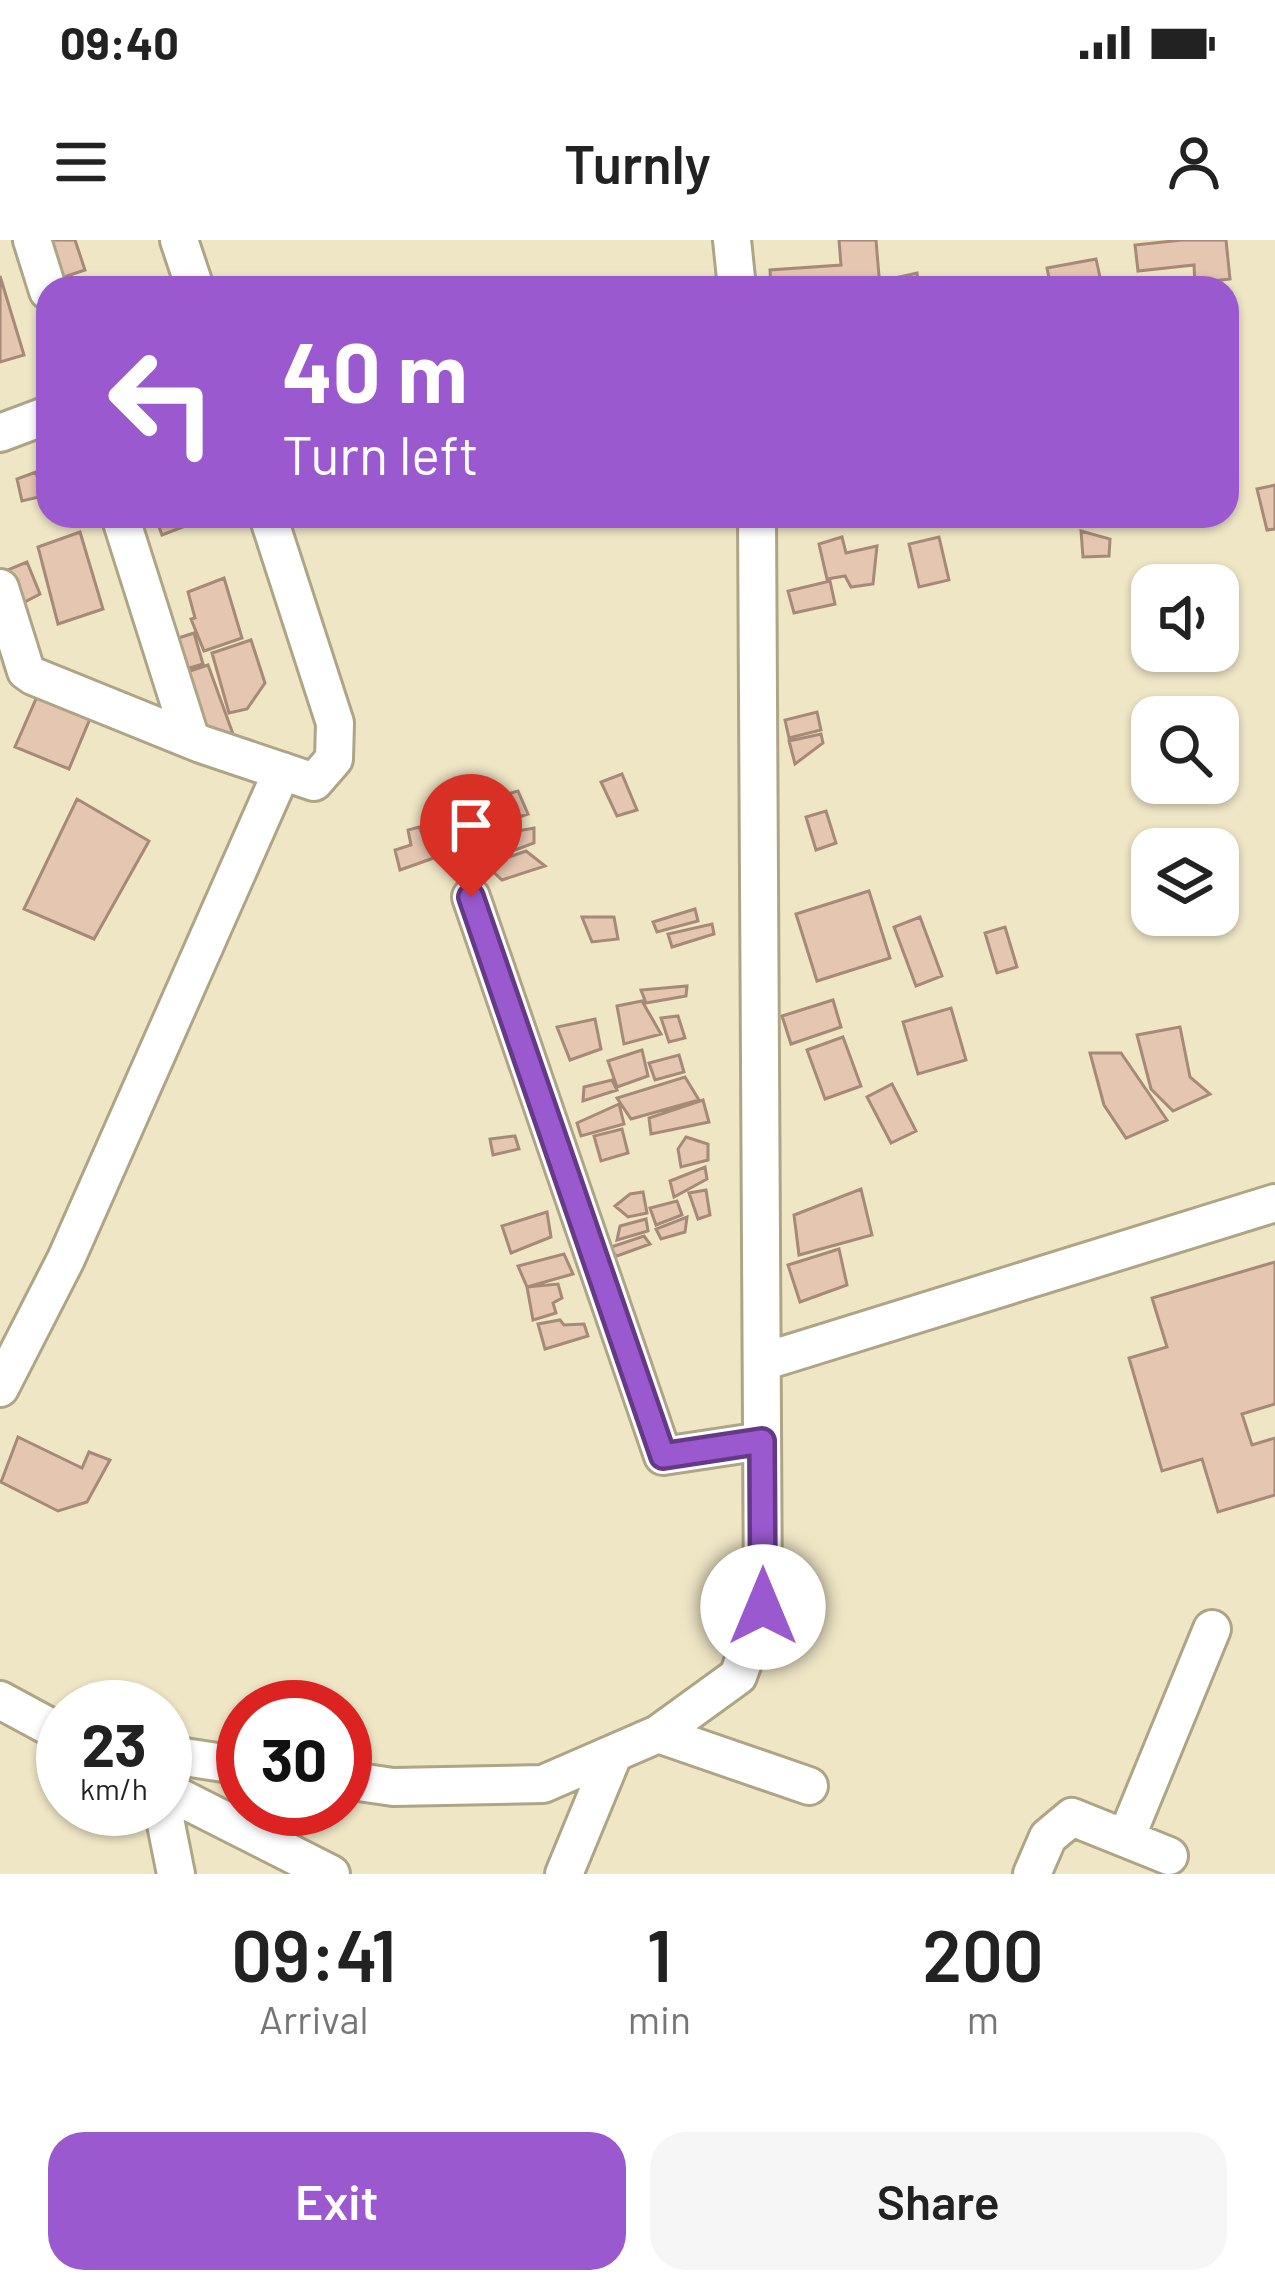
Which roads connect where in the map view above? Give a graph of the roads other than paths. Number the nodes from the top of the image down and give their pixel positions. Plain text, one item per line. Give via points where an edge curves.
1 (32, 240) edge
2 (179, 240) edge
3 (732, 240) edge
4 (43, 276) edge
5 (191, 276) edge
6 (736, 276) edge
7 (36, 420) edge
8 (0, 433) edge
9 (124, 528) edge
10 (272, 528) edge
11 (757, 528) edge
12 (0, 588) edge
13 (191, 740) junction
14 (282, 771) junction
15 (471, 897) dead end
16 (1275, 1203) edge
17 (762, 1362) junction
18 (0, 1388) edge
19 (762, 1441) junction
20 (1212, 1628) dead end
21 (0, 1700) edge
22 (36, 1719) edge
23 (658, 1734) junction
24 (614, 1753) junction
25 (372, 1784) edge
26 (809, 1786) dead end
27 (192, 1804) edge
28 (168, 1836) edge
29 (1126, 1838) junction
30 (1169, 1856) dead end
31 (176, 1874) edge
32 (331, 1874) edge
33 (564, 1874) edge
34 (1032, 1874) edge

1 - 4 street
2 - 5 street
3 - 6 street
7 - 8 street
9 - 13 street
10 - 14 street via 335,723 334,759 314,782
11 - 17 street
12 - 13 street via 26,671
13 - 14 street
14 - 18 street via 66,1259
15 - 19 street via 663,1456
16 - 17 street
17 - 19 street
19 - 23 street via 763,1607 737,1676
20 - 29 street
21 - 22 street
23 - 24 street
23 - 26 street
24 - 25 street via 543,1784
24 - 33 street
27 - 32 street
28 - 31 street
29 - 30 street
29 - 34 street via 1072,1817 1048,1837

